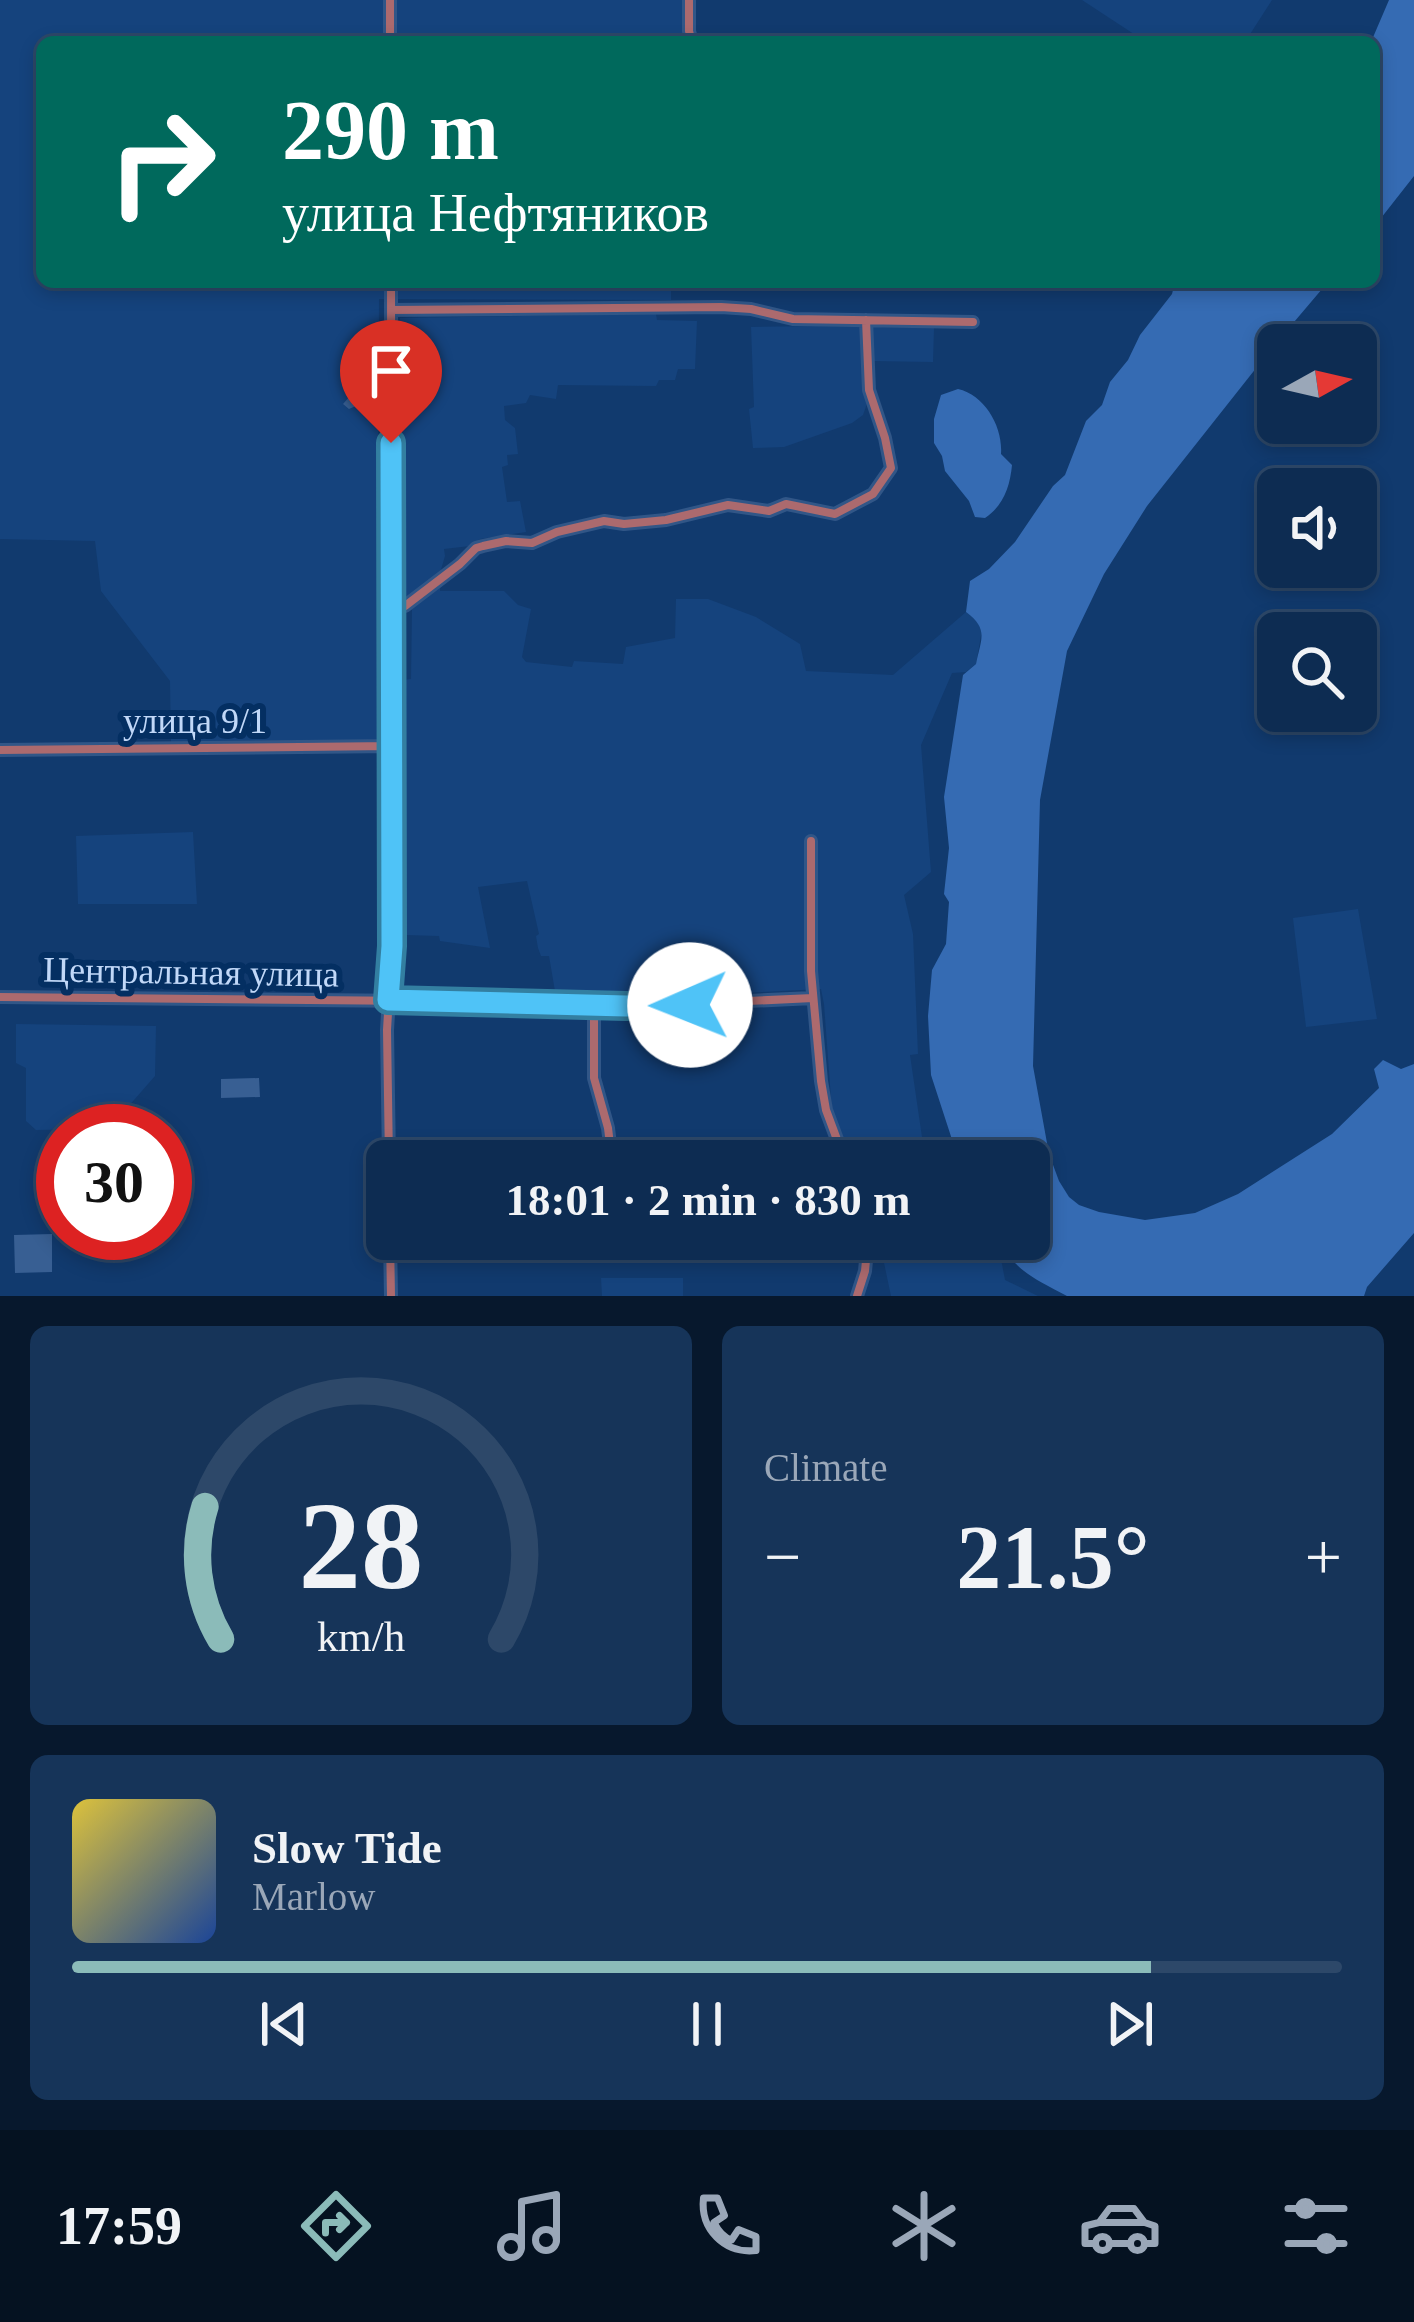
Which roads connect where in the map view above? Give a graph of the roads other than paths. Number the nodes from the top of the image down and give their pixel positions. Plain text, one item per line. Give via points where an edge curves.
1 (390, 0) edge
2 (689, 0) edge
3 (390, 36) edge
4 (690, 36) edge
5 (391, 288) edge
6 (391, 310) junction
7 (866, 320) junction
8 (973, 322) dead end
9 (390, 609) junction
10 (391, 746) junction
11 (0, 750) edge
12 (811, 842) dead end
13 (0, 997) edge
14 (813, 998) junction
15 (388, 1000) junction
16 (594, 1005) junction
17 (389, 1140) edge
18 (609, 1140) edge
19 (838, 1140) edge
20 (391, 1260) edge
21 (866, 1260) edge
22 (392, 1296) edge
23 (857, 1296) edge

1 - 3 street
2 - 4 street
5 - 6 street
6 - 7 street via 721,307
6 - 9 street
7 - 8 street
7 - 9 street via 866,374 891,468 853,507 835,514 786,504 769,512 728,506 483,545 406,606
9 - 10 street
10 - 11 street, улица 9/1
10 - 15 street
12 - 14 street
13 - 15 street, Центральная улица
14 - 16 street, Центральная улица
14 - 19 street via 823,1097
15 - 16 street, Центральная улица
15 - 17 street
16 - 18 street via 594,1078
20 - 22 street
21 - 23 street

